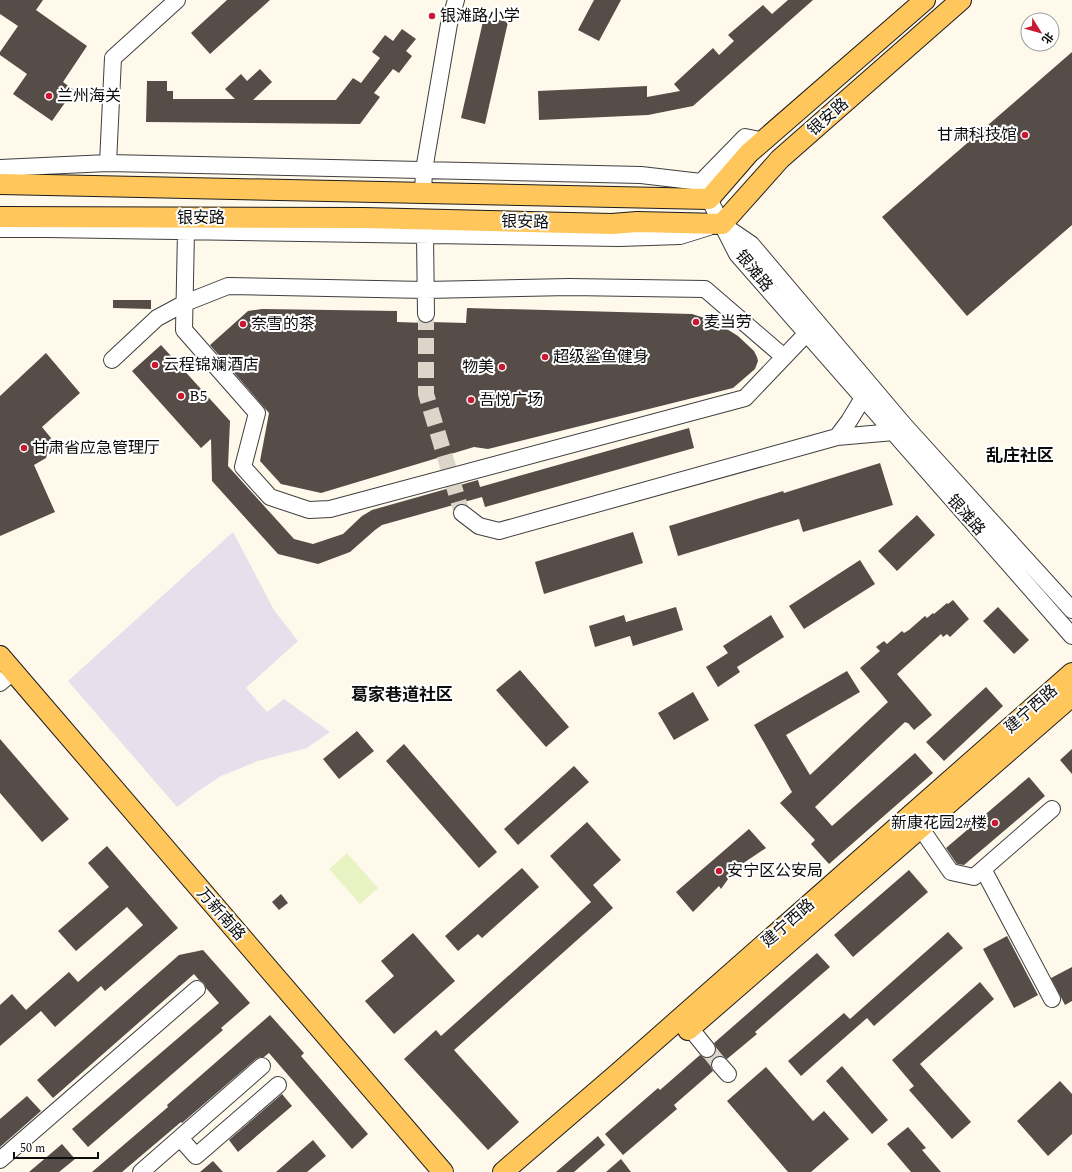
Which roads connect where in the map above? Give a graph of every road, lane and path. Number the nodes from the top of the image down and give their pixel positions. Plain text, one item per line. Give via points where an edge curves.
1 (177, 0) edge
2 (456, 0) edge
3 (925, 0) edge
4 (962, 0) edge
5 (108, 164) junction
6 (0, 168) edge
7 (424, 170) junction
8 (0, 184) edge
9 (705, 191) junction
10 (423, 193) junction
11 (0, 217) edge
12 (722, 224) junction
13 (0, 229) edge
14 (186, 231) junction
15 (425, 235) junction
16 (425, 290) junction
17 (184, 303) junction
18 (426, 314) tunnel mouth
19 (807, 333) junction
20 (784, 357) junction
21 (112, 360) dead end
22 (863, 398) junction
23 (894, 432) junction
24 (837, 437) junction
25 (462, 514) tunnel mouth
26 (1072, 610) edge
27 (1072, 636) edge
28 (0, 656) edge
29 (1072, 673) edge
30 (7, 677) edge
31 (1072, 696) edge
32 (1052, 809) dead end
33 (920, 827) junction
34 (983, 869) junction
35 (197, 989) dead end
36 (1052, 999) dead end
37 (690, 1028) junction
38 (707, 1049) tunnel mouth
39 (262, 1066) dead end
40 (278, 1085) dead end
41 (180, 1138) junction
42 (0, 1160) edge
43 (141, 1172) edge
44 (443, 1172) edge
45 (503, 1172) edge
46 (522, 1172) edge

1 - 5 street via 113,58
2 - 7 street via 449,24
3 - 9 main road, 银安路
4 - 12 main road, 银安路 via 780,159
5 - 6 street
5 - 7 street
7 - 9 street via 641,175
7 - 10 street
8 - 10 main road, 银安路
9 - 10 main road, 银安路
9 - 12 street
11 - 12 main road, 银安路 via 364,218
12 - 15 street via 680,236 619,238
12 - 19 street, 银滩路 via 737,254
12 - 26 street, 银滩路 via 751,244 905,426
13 - 14 street
14 - 15 street
14 - 17 street
15 - 16 street
16 - 17 street via 228,286
16 - 18 street
16 - 20 street via 569,287 704,289
17 - 20 street via 184,330 257,413 243,467 270,497 309,510 330,509 745,398
17 - 21 street via 158,318
19 - 20 street
19 - 22 street, 银滩路
22 - 23 street, 银滩路
22 - 24 street
23 - 24 street
23 - 27 street, 银滩路
24 - 25 street via 499,531 479,526
28 - 30 main road, 万新南路
29 - 45 main road, 建宁西路
30 - 44 main road, 万新南路
31 - 33 main road, 建宁西路
32 - 34 street
33 - 34 street via 951,872 974,877
33 - 37 main road, 建宁西路
34 - 36 street
35 - 42 street
37 - 38 street
37 - 46 main road, 建宁西路
39 - 41 street
40 - 41 street via 196,1156
41 - 43 street

